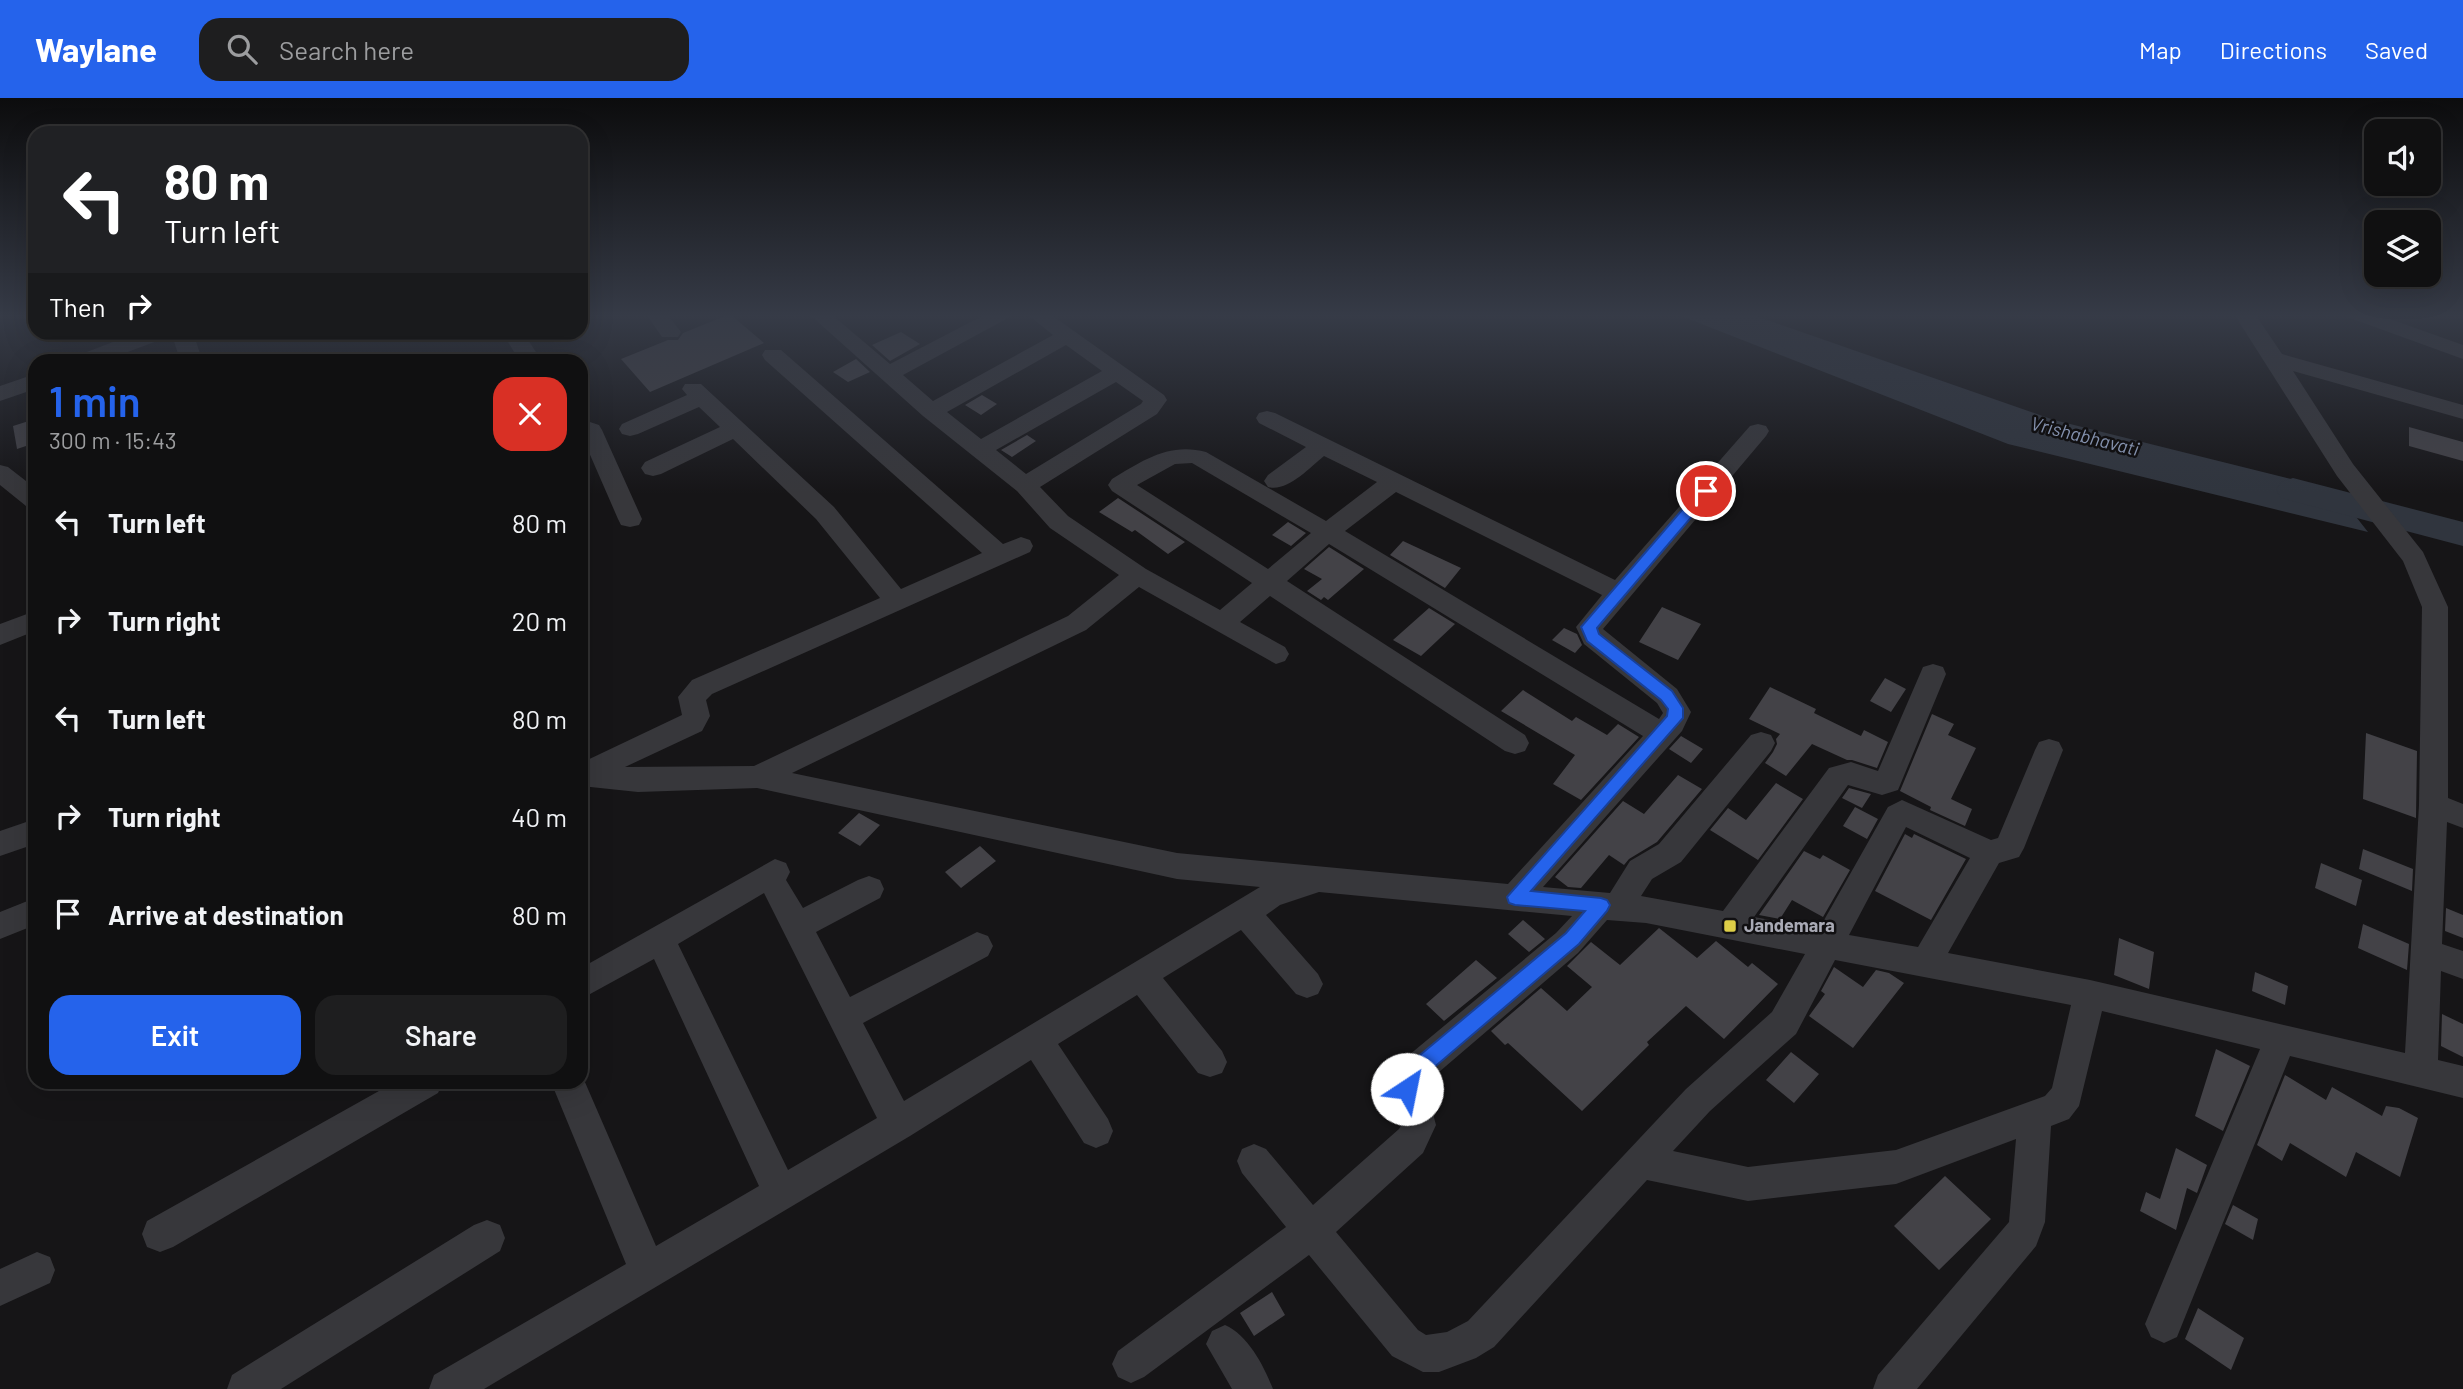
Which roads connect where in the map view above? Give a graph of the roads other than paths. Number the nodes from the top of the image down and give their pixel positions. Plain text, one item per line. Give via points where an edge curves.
1 (796, 374) edge
2 (889, 374) edge
3 (997, 374) edge
4 (1113, 374) edge
5 (1123, 374) edge
6 (2284, 374) edge
7 (2328, 374) edge
8 (28, 384) edge
9 (0, 394) edge
10 (931, 411) junction
11 (2463, 412) edge
12 (1267, 418) dead end
13 (588, 429) edge
14 (629, 429) dead end
15 (735, 429) junction
16 (1758, 431) dead end
17 (1323, 446) junction
18 (981, 449) junction
19 (653, 468) dead end
20 (0, 473) edge
21 (1276, 481) dead end
22 (1394, 481) junction
23 (1025, 485) junction
24 (28, 494) edge
25 (630, 519) dead end
26 (1328, 533) junction
27 (1137, 575) junction
28 (1269, 582) junction
29 (1618, 592) junction
30 (896, 600) junction
31 (1222, 623) junction
32 (28, 624) edge
33 (0, 635) edge
34 (1276, 654) dead end
35 (1933, 674) dead end
36 (1662, 734) junction
37 (1515, 743) dead end
38 (1761, 743) dead end
39 (2049, 750) dead end
40 (588, 772) edge
41 (588, 776) edge
42 (757, 777) junction
43 (2433, 805) junction
44 (2463, 816) edge
45 (28, 834) edge
46 (0, 844) edge
47 (1989, 853) junction
48 (1321, 879) junction
49 (869, 888) dead end
50 (1515, 897) junction
51 (1610, 906) junction
52 (1244, 912) junction
53 (28, 914) edge
54 (0, 926) edge
55 (1730, 926) junction
56 (797, 927) junction
57 (660, 939) junction
58 (1828, 944) junction
59 (977, 946) dead end
60 (2427, 952) junction
61 (1926, 963) junction
62 (2463, 965) edge
63 (1141, 975) junction
64 (588, 981) edge
65 (1307, 984) dead end
66 (2090, 994) junction
67 (843, 1017) junction
68 (1036, 1039) junction
69 (2281, 1040) junction
70 (1210, 1062) dead end
71 (2421, 1073) junction
72 (2463, 1082) edge
73 (414, 1089) edge
74 (571, 1089) edge
75 (2035, 1116) junction
76 (898, 1124) junction
77 (1096, 1131) dead end
78 (1254, 1161) dead end
79 (1641, 1162) junction
80 (780, 1192) junction
81 (1312, 1230) junction
82 (160, 1234) dead end
83 (487, 1238) dead end
84 (648, 1269) junction
85 (37, 1270) dead end
86 (0, 1288) edge
87 (2164, 1324) dead end
88 (1224, 1344) dead end
89 (1131, 1364) dead end
90 (246, 1389) edge
91 (448, 1389) edge
92 (1254, 1389) edge
93 (1892, 1389) edge

1 - 30 street via 1010,551
2 - 10 street
3 - 10 street
4 - 18 street
5 - 23 street via 1156,400 1155,404
6 - 43 street via 2345,471 2414,558 2435,607
7 - 11 street
8 - 9 street
10 - 18 street
12 - 17 street
13 - 25 street
14 - 15 street via 697,393
15 - 19 street
15 - 30 street via 825,513
16 - 29 street
17 - 21 street
17 - 22 street
18 - 23 street
20 - 24 street
22 - 26 street
22 - 29 street
23 - 27 street via 1059,522
26 - 28 street
26 - 28 street via 1189,454 1167,458 1120,485
26 - 36 street
27 - 31 street
27 - 42 street via 1077,623
28 - 31 street
28 - 37 street
29 - 36 street via 1592,622 1590,633 1667,695 1676,708 1675,718
30 - 40 street via 702,687 692,697 696,716 692,723
31 - 34 street
32 - 33 street
35 - 55 street via 1888,782 1881,784 1849,772 1839,776
36 - 50 street
38 - 51 street via 1670,853 1641,870
39 - 47 street via 2009,848
41 - 42 street via 638,780
42 - 48 street via 1177,866
43 - 44 street
43 - 60 street
45 - 46 street
47 - 58 street via 1900,813
47 - 61 street
48 - 50 street
48 - 52 street via 1270,896
49 - 56 street
50 - 51 street
51 - 55 street
51 - 81 street via 1409,1076 1407,1089 1418,1116 1417,1133
52 - 63 street
52 - 65 street
53 - 54 street
55 - 58 street
56 - 57 street via 776,881
56 - 67 street
57 - 64 street
57 - 80 street
58 - 61 street
58 - 79 street via 1784,1023 1698,1101
59 - 67 street
60 - 62 street
60 - 71 street
61 - 66 street
63 - 68 street
63 - 70 street
66 - 69 street
66 - 75 street via 2067,1095 2057,1108
67 - 76 street
68 - 76 street
68 - 77 street
69 - 71 street
69 - 87 street
71 - 72 street
73 - 82 street
74 - 84 street
75 - 79 street via 1907,1165 1759,1184 1738,1184
75 - 93 street via 2023,1233
76 - 80 street
78 - 81 street
79 - 81 street via 1481,1334 1432,1353 1423,1354 1405,1343
80 - 84 street
81 - 89 street
83 - 90 street
84 - 91 street
85 - 86 street
88 - 92 street

